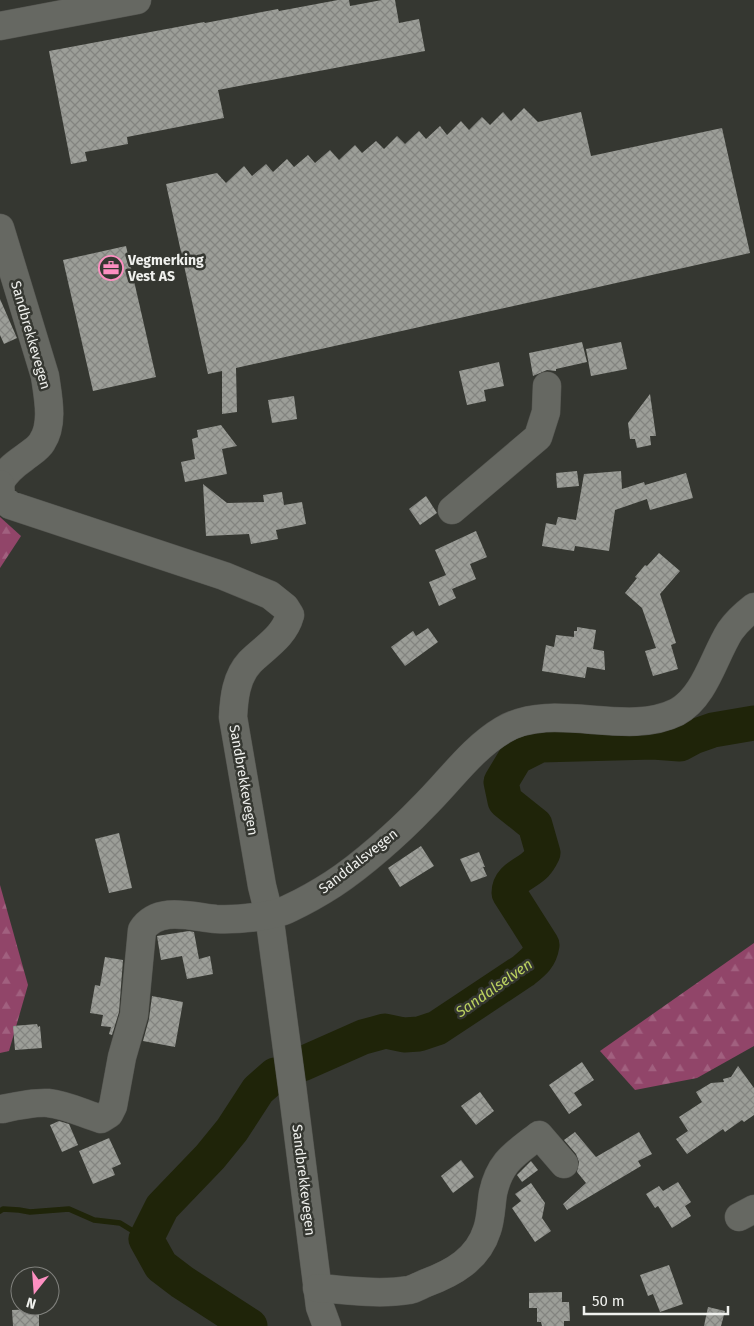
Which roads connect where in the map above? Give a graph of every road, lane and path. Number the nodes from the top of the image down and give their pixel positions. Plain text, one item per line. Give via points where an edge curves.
1 (137, 0) edge
2 (0, 26) edge
3 (0, 228) edge
4 (547, 386) dead end
5 (0, 484) edge
6 (452, 510) dead end
7 (754, 606) edge
8 (269, 914) junction
9 (2, 1109) dead end
10 (564, 1164) dead end
11 (317, 1288) junction
12 (327, 1326) edge

1 - 2 street
3 - 5 street, Sandbrekkevegen via 45,376 49,415 48,430 42,443 4,475
4 - 6 street via 546,412 538,436
5 - 8 street, Sandbrekkevegen via 1,497 10,504 224,576 270,595 285,607 290,615 288,625 249,663 234,696 233,717
7 - 8 street, Sanddalsvegen via 730,631 699,691 688,705 663,717 642,722 553,718 533,720 503,730 466,760 420,810 340,878 283,912
8 - 9 street, Sanddalsvegen via 241,919 171,915 146,924 142,930 134,1015 109,1114 101,1119 47,1103
8 - 11 street, Sandbrekkevegen
10 - 11 street via 539,1135 512,1156 499,1171 487,1230 478,1250 441,1278 410,1290 370,1292
11 - 12 street, Sandbrekkevegen

